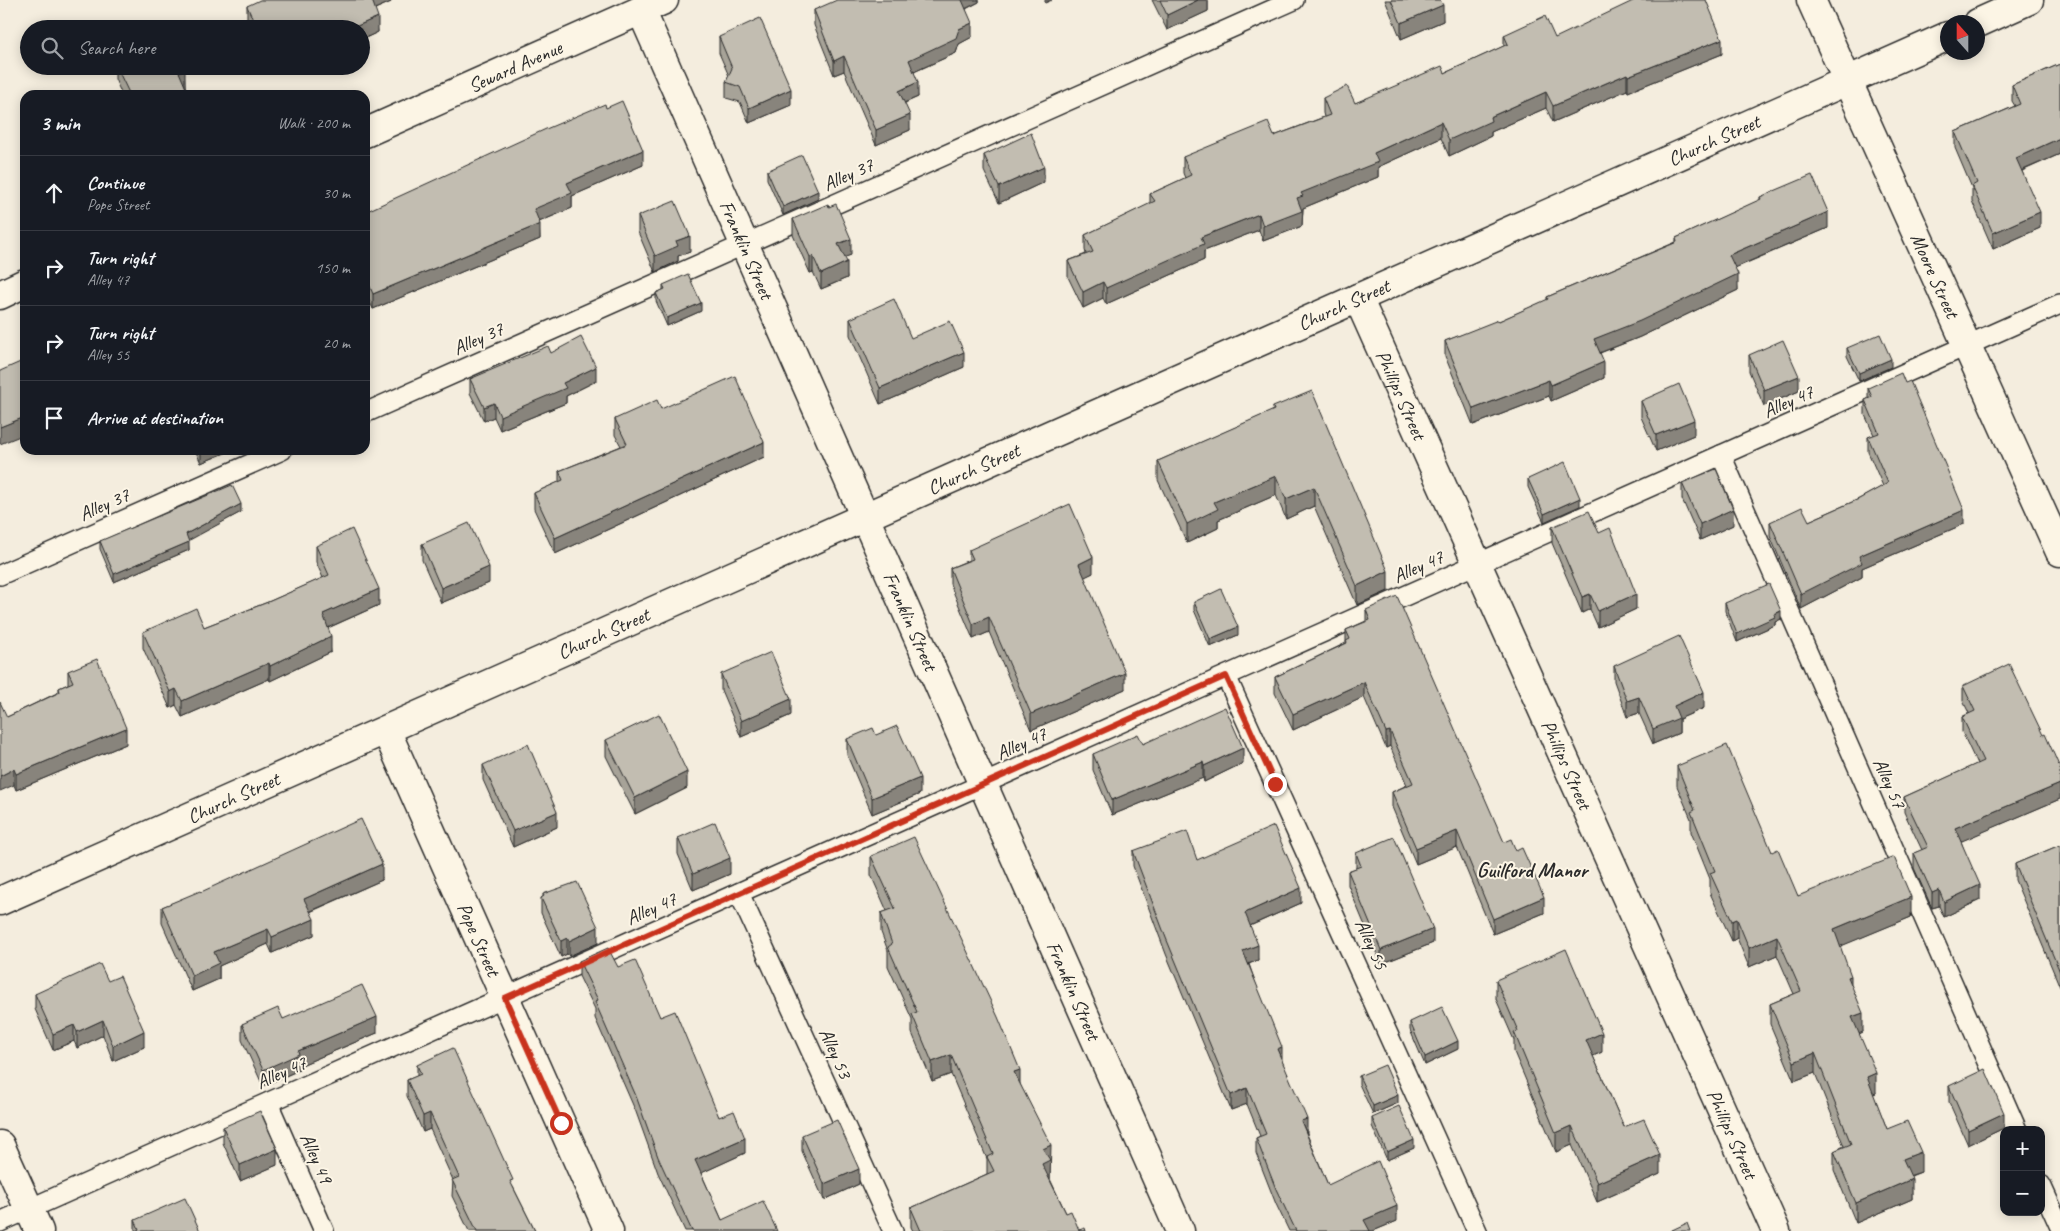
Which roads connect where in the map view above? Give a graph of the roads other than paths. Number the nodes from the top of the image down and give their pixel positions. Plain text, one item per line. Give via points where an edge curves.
1 (1294, 0) edge
2 (1811, 0) edge
3 (2029, 0) edge
4 (653, 5) edge
5 (1985, 20) edge
6 (1940, 40) edge
7 (1847, 81) junction
8 (370, 131) edge
9 (744, 244) junction
10 (20, 286) edge
11 (0, 295) edge
12 (1358, 298) junction
13 (2060, 304) edge
14 (1968, 345) junction
15 (370, 411) edge
16 (271, 455) edge
17 (1721, 455) junction
18 (865, 517) junction
19 (2060, 552) edge
20 (1477, 564) junction
21 (0, 575) edge
22 (1226, 676) junction
23 (386, 730) junction
24 (982, 784) junction
25 (739, 893) junction
26 (0, 901) edge
27 (505, 998) junction
28 (268, 1103) junction
29 (2015, 1126) edge
30 (0, 1145) edge
31 (2045, 1194) edge
32 (34, 1220) edge
33 (0, 1222) edge
34 (2060, 1228) edge
35 (324, 1231) edge
36 (609, 1231) edge
37 (893, 1231) edge
38 (1180, 1231) edge
39 (1477, 1231) edge
40 (1776, 1231) edge

1 - 9 lane, Alley 37
2 - 7 street, Moore Street
3 - 5 street
4 - 8 street, Seward Avenue
4 - 9 street, Franklin Street
6 - 7 street, Church Street
7 - 12 street, Church Street
7 - 14 street, Moore Street
9 - 15 lane, Alley 37
9 - 18 street, Franklin Street
10 - 11 street
12 - 18 street, Church Street
12 - 20 street, Phillips Street
13 - 14 lane, Alley 47
14 - 17 lane, Alley 47
14 - 19 street, Moore Street
16 - 21 lane, Alley 37
17 - 20 lane, Alley 47
17 - 29 lane, Alley 57
18 - 23 street, Church Street
18 - 24 street, Franklin Street
20 - 22 lane, Alley 47
20 - 40 street, Phillips Street
22 - 24 lane, Alley 47
22 - 39 lane, Alley 55
23 - 26 street, Church Street
23 - 27 street, Pope Street
24 - 25 lane, Alley 47
24 - 38 street, Franklin Street
25 - 27 lane, Alley 47
25 - 37 lane, Alley 53
27 - 28 lane, Alley 47
27 - 36 street, Pope Street
28 - 32 lane, Alley 47
28 - 35 lane, Alley 49
30 - 32 street
31 - 34 lane
32 - 33 lane, Alley 47

